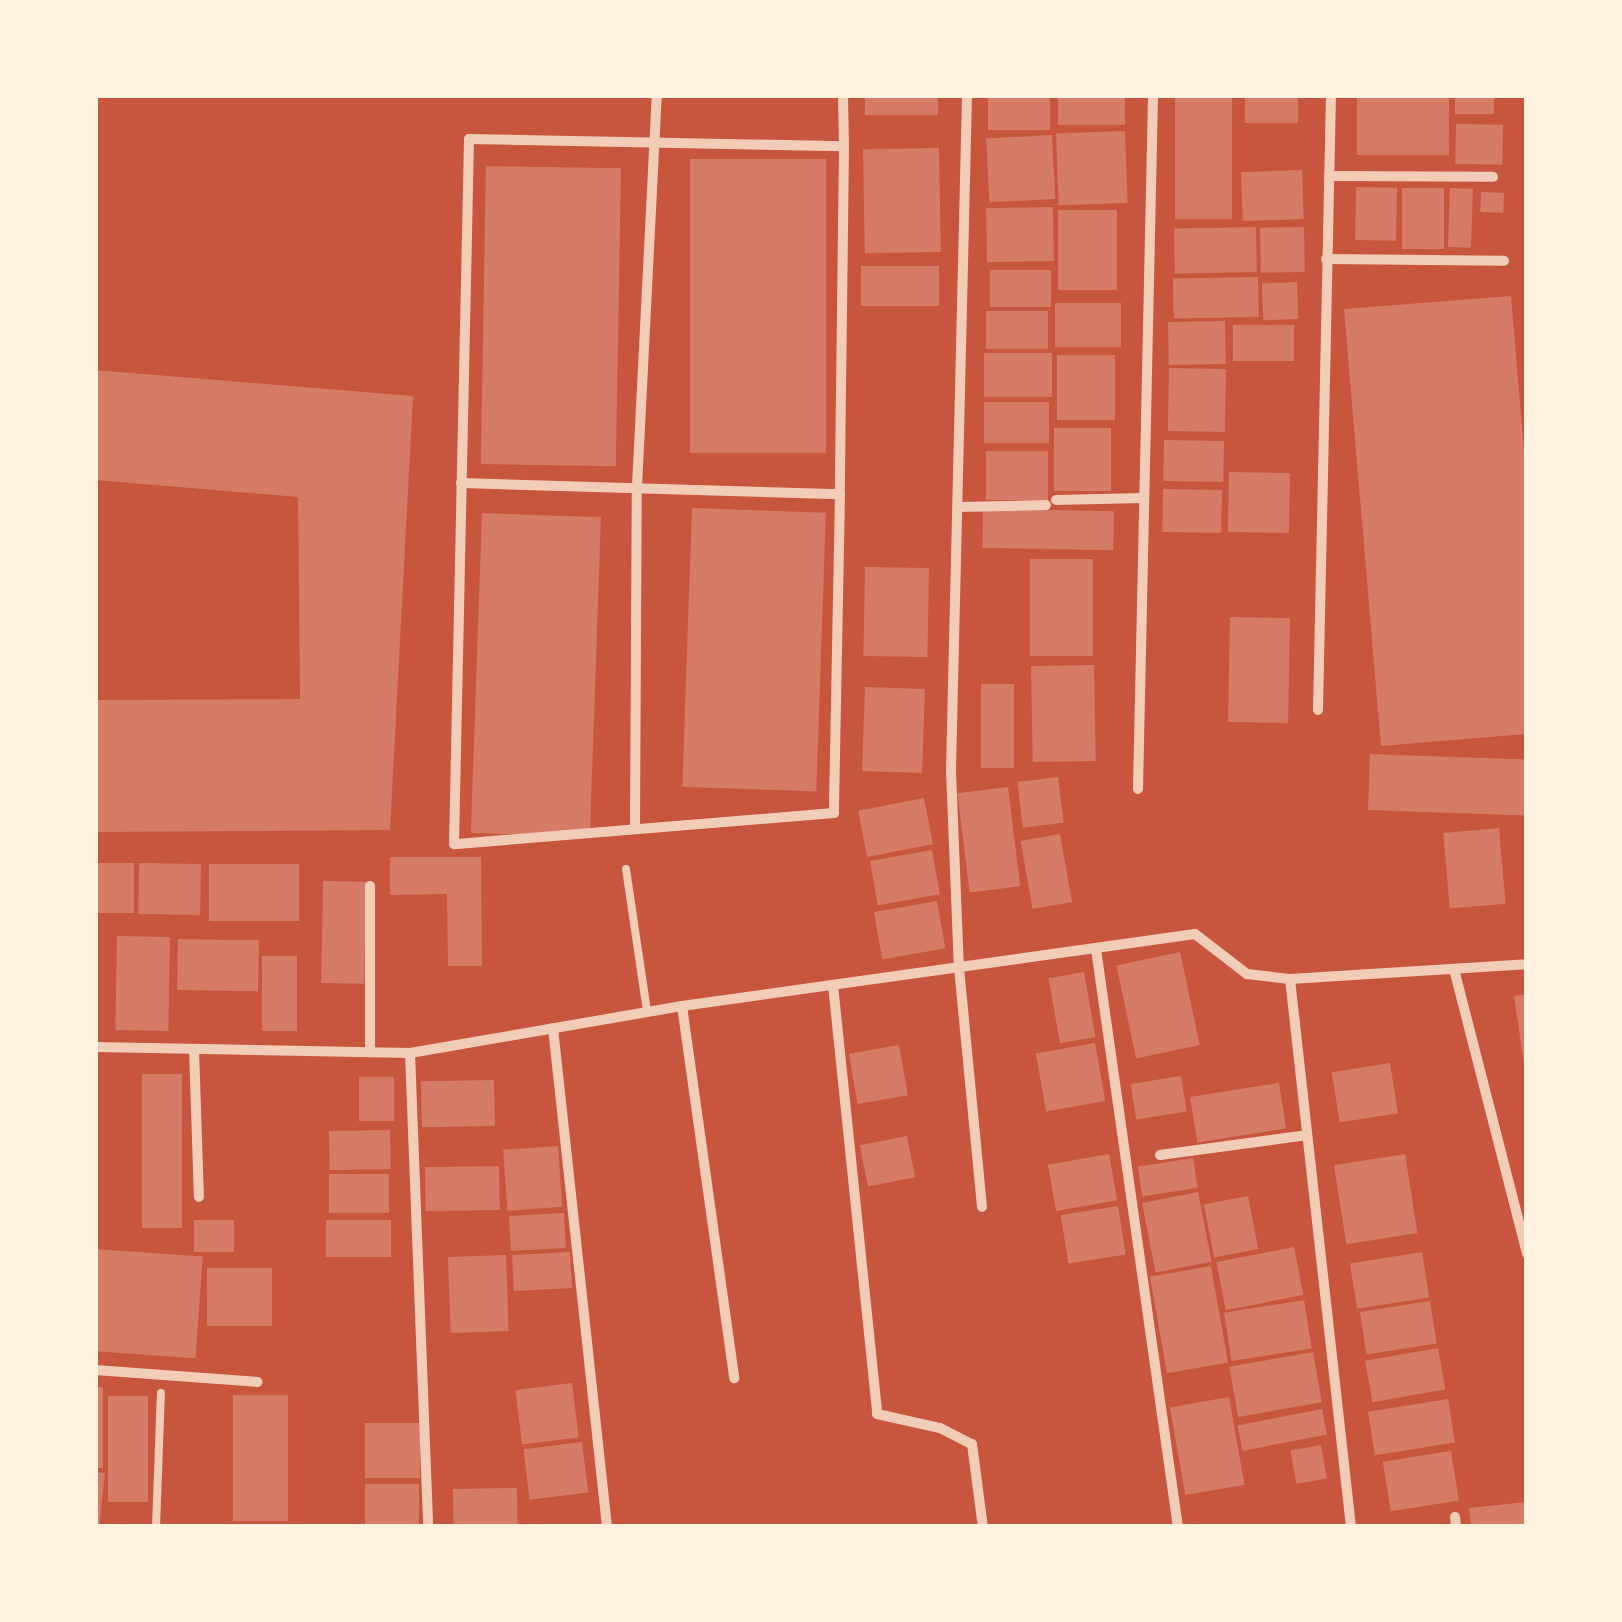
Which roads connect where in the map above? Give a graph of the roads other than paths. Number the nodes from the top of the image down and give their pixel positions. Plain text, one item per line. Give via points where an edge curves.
1 (658, 95) edge
2 (843, 95) edge
3 (967, 95) edge
4 (1153, 95) edge
5 (1331, 95) edge
6 (654, 139) junction
7 (844, 146) junction
8 (1329, 176) junction
9 (1493, 177) dead end
10 (1326, 259) junction
11 (1504, 261) dead end
12 (461, 482) junction
13 (637, 486) junction
14 (840, 494) junction
15 (1144, 498) junction
16 (958, 507) junction
17 (1318, 710) dead end
18 (1138, 789) dead end
19 (634, 826) junction
20 (626, 870) dead end
21 (370, 886) dead end
22 (1096, 950) junction
23 (1527, 964) edge
24 (959, 968) junction
25 (1455, 973) junction
26 (1290, 979) junction
27 (834, 985) junction
28 (682, 1006) junction
29 (647, 1012) junction
30 (553, 1028) junction
31 (95, 1047) edge
32 (194, 1049) junction
33 (370, 1052) junction
34 (410, 1053) junction
35 (1307, 1134) junction
36 (1160, 1154) dead end
37 (199, 1197) dead end
38 (982, 1207) dead end
39 (1527, 1254) edge
40 (95, 1370) edge
41 (734, 1378) dead end
42 (258, 1382) dead end
43 (161, 1393) dead end
44 (156, 1527) edge
45 (428, 1527) edge
46 (607, 1527) edge
47 (983, 1527) edge
48 (1178, 1527) edge
49 (1351, 1527) edge

1 - 6 street
2 - 7 street
3 - 16 street
4 - 15 street
5 - 8 street
6 - 7 street
6 - 12 street via 468,139
6 - 13 street
7 - 14 street
8 - 9 street
8 - 10 street
10 - 11 street
10 - 17 street
12 - 13 street
12 - 19 street via 454,844
13 - 14 street
13 - 19 street
14 - 19 street via 834,813
15 - 16 street
15 - 18 street
16 - 24 street via 952,771
20 - 29 lane
21 - 33 street
22 - 24 street
22 - 26 street via 1195,934 1247,974
22 - 48 street
23 - 25 street
24 - 27 street
24 - 38 street
25 - 26 street
25 - 39 street
26 - 35 street
27 - 28 street
27 - 47 street via 876,1414 940,1428 972,1444
28 - 29 street
28 - 41 street
29 - 30 street
30 - 34 street
30 - 46 street
31 - 32 street
32 - 33 street
32 - 37 street
33 - 34 street
34 - 45 street
35 - 36 street
35 - 49 street
40 - 42 street
43 - 44 lane

